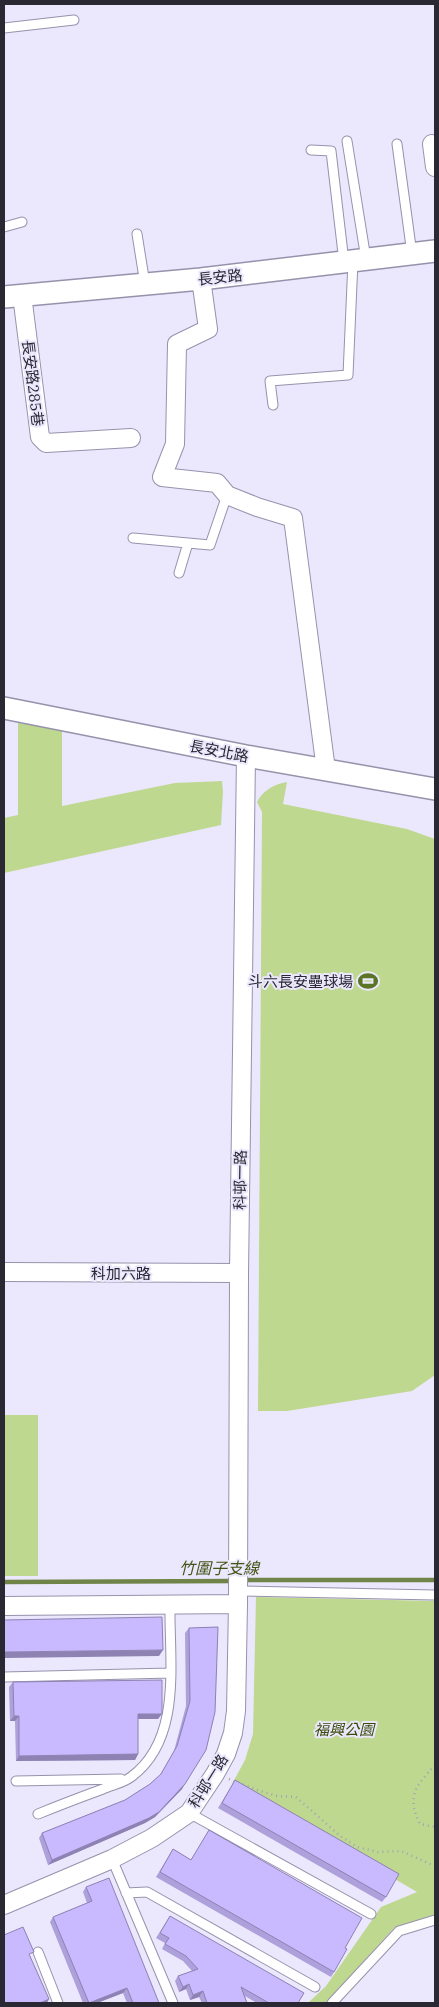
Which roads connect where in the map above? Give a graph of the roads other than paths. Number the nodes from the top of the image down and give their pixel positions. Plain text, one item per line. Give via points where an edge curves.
1 (74, 20) dead end
2 (4, 28) edge
3 (347, 141) dead end
4 (396, 144) dead end
5 (432, 144) dead end
6 (311, 150) dead end
7 (435, 167) edge
8 (22, 222) dead end
9 (4, 227) edge
10 (137, 234) dead end
11 (435, 251) edge
12 (412, 254) junction
13 (354, 261) junction
14 (201, 279) junction
15 (145, 284) junction
16 (13, 296) edge
17 (272, 405) dead end
18 (131, 438) dead end
19 (228, 495) junction
20 (133, 538) dead end
21 (188, 543) junction
22 (179, 573) dead end
23 (4, 708) edge
24 (246, 756) junction
25 (326, 770) junction
26 (435, 789) edge
27 (4, 1272) edge
28 (239, 1273) junction
29 (435, 1596) edge
30 (238, 1597) junction
31 (170, 1605) junction
32 (4, 1606) edge
33 (171, 1672) junction
34 (4, 1676) edge
35 (129, 1778) junction
36 (16, 1781) dead end
37 (189, 1813) junction
38 (38, 1814) dead end
39 (112, 1859) junction
40 (126, 1893) junction
41 (4, 1904) edge
42 (371, 1914) dead end
43 (435, 1920) edge
44 (38, 1952) dead end
45 (316, 1987) dead end
46 (58, 2003) edge
47 (172, 2003) edge
48 (332, 2003) edge

1 - 2 lane
3 - 13 lane
4 - 12 lane
5 - 7 street
6 - 13 lane via 331,151
8 - 9 lane
10 - 15 lane
11 - 12 street, 長安路
12 - 13 street, 長安路
13 - 14 street, 長安路
13 - 17 lane via 348,375 270,381
14 - 15 street, 長安路
14 - 19 street via 208,329 177,344 175,444 162,477 217,483
15 - 16 street, 長安路
16 - 18 street, 長安路285巷 via 40,437 46,443
19 - 21 lane via 210,545
19 - 25 street via 293,518
20 - 21 lane
21 - 22 lane
23 - 24 street, 長安北路
24 - 25 street, 長安北路
24 - 28 street, 科邨一路
25 - 26 street, 長安北路
27 - 28 street, 科加六路
28 - 30 street, 科邨一路
29 - 30 lane
30 - 31 street
30 - 37 street, 科邨一路 via 234,1726 226,1754
31 - 32 street
31 - 33 lane
33 - 34 lane
33 - 35 lane via 168,1711 158,1743 152,1756
35 - 36 lane
35 - 38 lane
37 - 39 street, 科邨一路
37 - 42 lane
39 - 40 lane
39 - 41 street, 科邨一路
40 - 45 lane via 147,1892
40 - 47 lane
43 - 48 lane via 399,1931
44 - 46 lane

